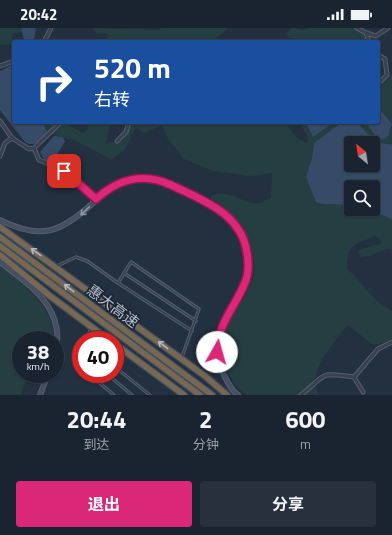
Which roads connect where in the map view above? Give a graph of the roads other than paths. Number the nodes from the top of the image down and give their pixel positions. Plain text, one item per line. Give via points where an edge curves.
1 (50, 28) edge
2 (357, 28) edge
3 (388, 28) edge
4 (366, 33) junction
5 (45, 40) edge
6 (368, 40) edge
7 (380, 56) edge
8 (12, 61) edge
9 (0, 66) edge
10 (387, 75) junction
11 (392, 75) edge
12 (380, 81) edge
13 (0, 121) edge
14 (60, 124) edge
15 (128, 124) edge
16 (12, 138) junction
17 (117, 141) dead end
18 (34, 148) junction
19 (0, 156) edge
20 (64, 171) dead end
21 (53, 181) dead end
22 (96, 199) junction
23 (0, 220) edge
24 (0, 227) edge
25 (0, 237) edge
26 (0, 246) edge
27 (0, 255) edge
28 (0, 262) edge
29 (57, 267) junction
30 (124, 273) junction
31 (118, 283) junction
32 (196, 321) junction
33 (90, 326) junction
34 (58, 331) edge
35 (90, 331) edge
36 (97, 331) edge
37 (192, 331) junction
38 (392, 342) edge
39 (124, 351) edge
40 (181, 359) junction
41 (124, 374) edge
42 (354, 377) junction
43 (45, 383) edge
44 (100, 383) edge
45 (118, 383) edge
46 (363, 392) dead end
47 (40, 395) edge
48 (114, 395) edge
49 (132, 395) edge
50 (150, 395) edge
51 (184, 395) edge
52 (200, 395) edge
53 (212, 395) edge
54 (227, 395) edge
55 (238, 395) edge
56 (301, 395) edge

1 - 5 street
2 - 4 street
3 - 4 street via 376,36
4 - 6 street
7 - 10 street via 384,59
8 - 9 street
10 - 11 street
10 - 12 street
13 - 16 street
14 - 18 street
15 - 17 street via 126,132
16 - 18 street via 29,149
16 - 19 street via 5,143
18 - 21 street via 39,160 54,166 56,177
20 - 22 street via 64,174
22 -> 23 street via 70,223 55,230 30,232
22 - 55 street via 121,182 135,178 151,178 167,183 218,209 235,223 246,246 248,273 223,323 217,352 220,367 231,388
29 -> 24 highway
53 -> 25 highway, 惠大高速
26 - 52 highway, 惠大高速
27 - 33 highway
28 - 34 street via 33,288 49,308
29 - 31 lane via 76,257 87,261
40 -> 29 highway
30 - 31 lane
30 - 32 lane
30 - 32 lane via 131,262 199,308
31 - 37 lane
32 - 37 lane
33 - 35 lane
33 - 36 highway
37 - 40 lane
38 - 42 street via 378,349
39 - 51 highway
40 - 54 highway
41 - 50 lane
42 - 46 street
42 - 56 street via 328,374 322,376
43 - 47 street
44 - 48 lane
45 - 49 lane

